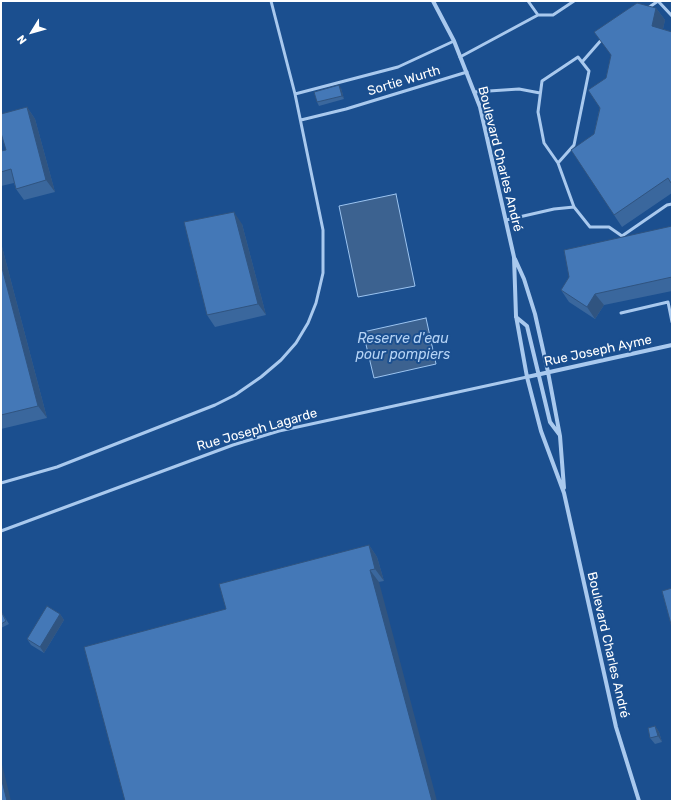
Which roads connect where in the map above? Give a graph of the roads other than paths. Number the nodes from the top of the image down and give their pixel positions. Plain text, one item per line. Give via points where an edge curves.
1 (271, 1) edge
2 (433, 1) edge
3 (528, 1) edge
4 (574, 1) edge
5 (645, 10) edge
6 (538, 15) junction
7 (672, 16) edge
8 (606, 36) edge
9 (454, 41) junction
10 (460, 56) junction
11 (582, 62) junction
12 (467, 72) junction
13 (474, 92) junction
14 (540, 93) junction
15 (295, 94) junction
16 (301, 120) junction
17 (558, 163) junction
18 (672, 204) edge
19 (574, 207) junction
20 (506, 220) junction
21 (514, 257) junction
22 (670, 302) edge
23 (621, 313) dead end
24 (516, 316) junction
25 (672, 322) edge
26 (672, 345) edge
27 (548, 372) junction
28 (538, 374) junction
29 (527, 377) junction
30 (560, 436) junction
31 (1, 483) edge
32 (564, 493) junction
33 (1, 531) edge
34 (639, 801) edge

1 - 15 lane
2 - 9 street, Boulevard Charles André
3 - 6 lane
4 - 6 lane via 553,15
5 - 7 lane via 658,2
6 - 10 lane
8 - 11 lane
9 - 10 street, Boulevard Charles André
9 - 15 lane via 398,67
10 - 12 street, Boulevard Charles André
11 - 14 lane via 578,56 542,81
11 - 17 lane via 589,71 574,145
12 - 13 street, Boulevard Charles André
12 - 16 lane, Sortie Wurth
13 - 14 lane via 519,89
13 - 20 street, Boulevard Charles André via 480,107
14 - 17 lane via 538,112 544,142
15 - 16 lane
16 - 31 lane via 323,230 324,249 323,273 316,303 308,323 296,342 261,378 215,405 57,467
17 - 19 lane
18 - 19 lane via 622,236 609,227 590,227
19 - 20 lane
20 - 21 street, Boulevard Charles André
21 - 24 street, Boulevard Charles André
21 - 27 street, Boulevard Charles André via 535,314
22 - 23 lane
22 - 25 lane
24 - 28 street via 527,326
24 - 29 street, Boulevard Charles André
26 - 27 street, Rue Joseph Ayme
27 - 28 street, Rue Joseph Ayme
27 - 30 street, Boulevard Charles André
28 - 29 street, Rue Joseph Ayme
28 - 30 street via 550,422
29 - 32 street, Boulevard Charles André via 541,431
29 - 33 lane, Rue Joseph Lagarde via 249,440
30 - 32 street, Boulevard Charles André
32 - 34 street, Boulevard Charles André via 616,727

